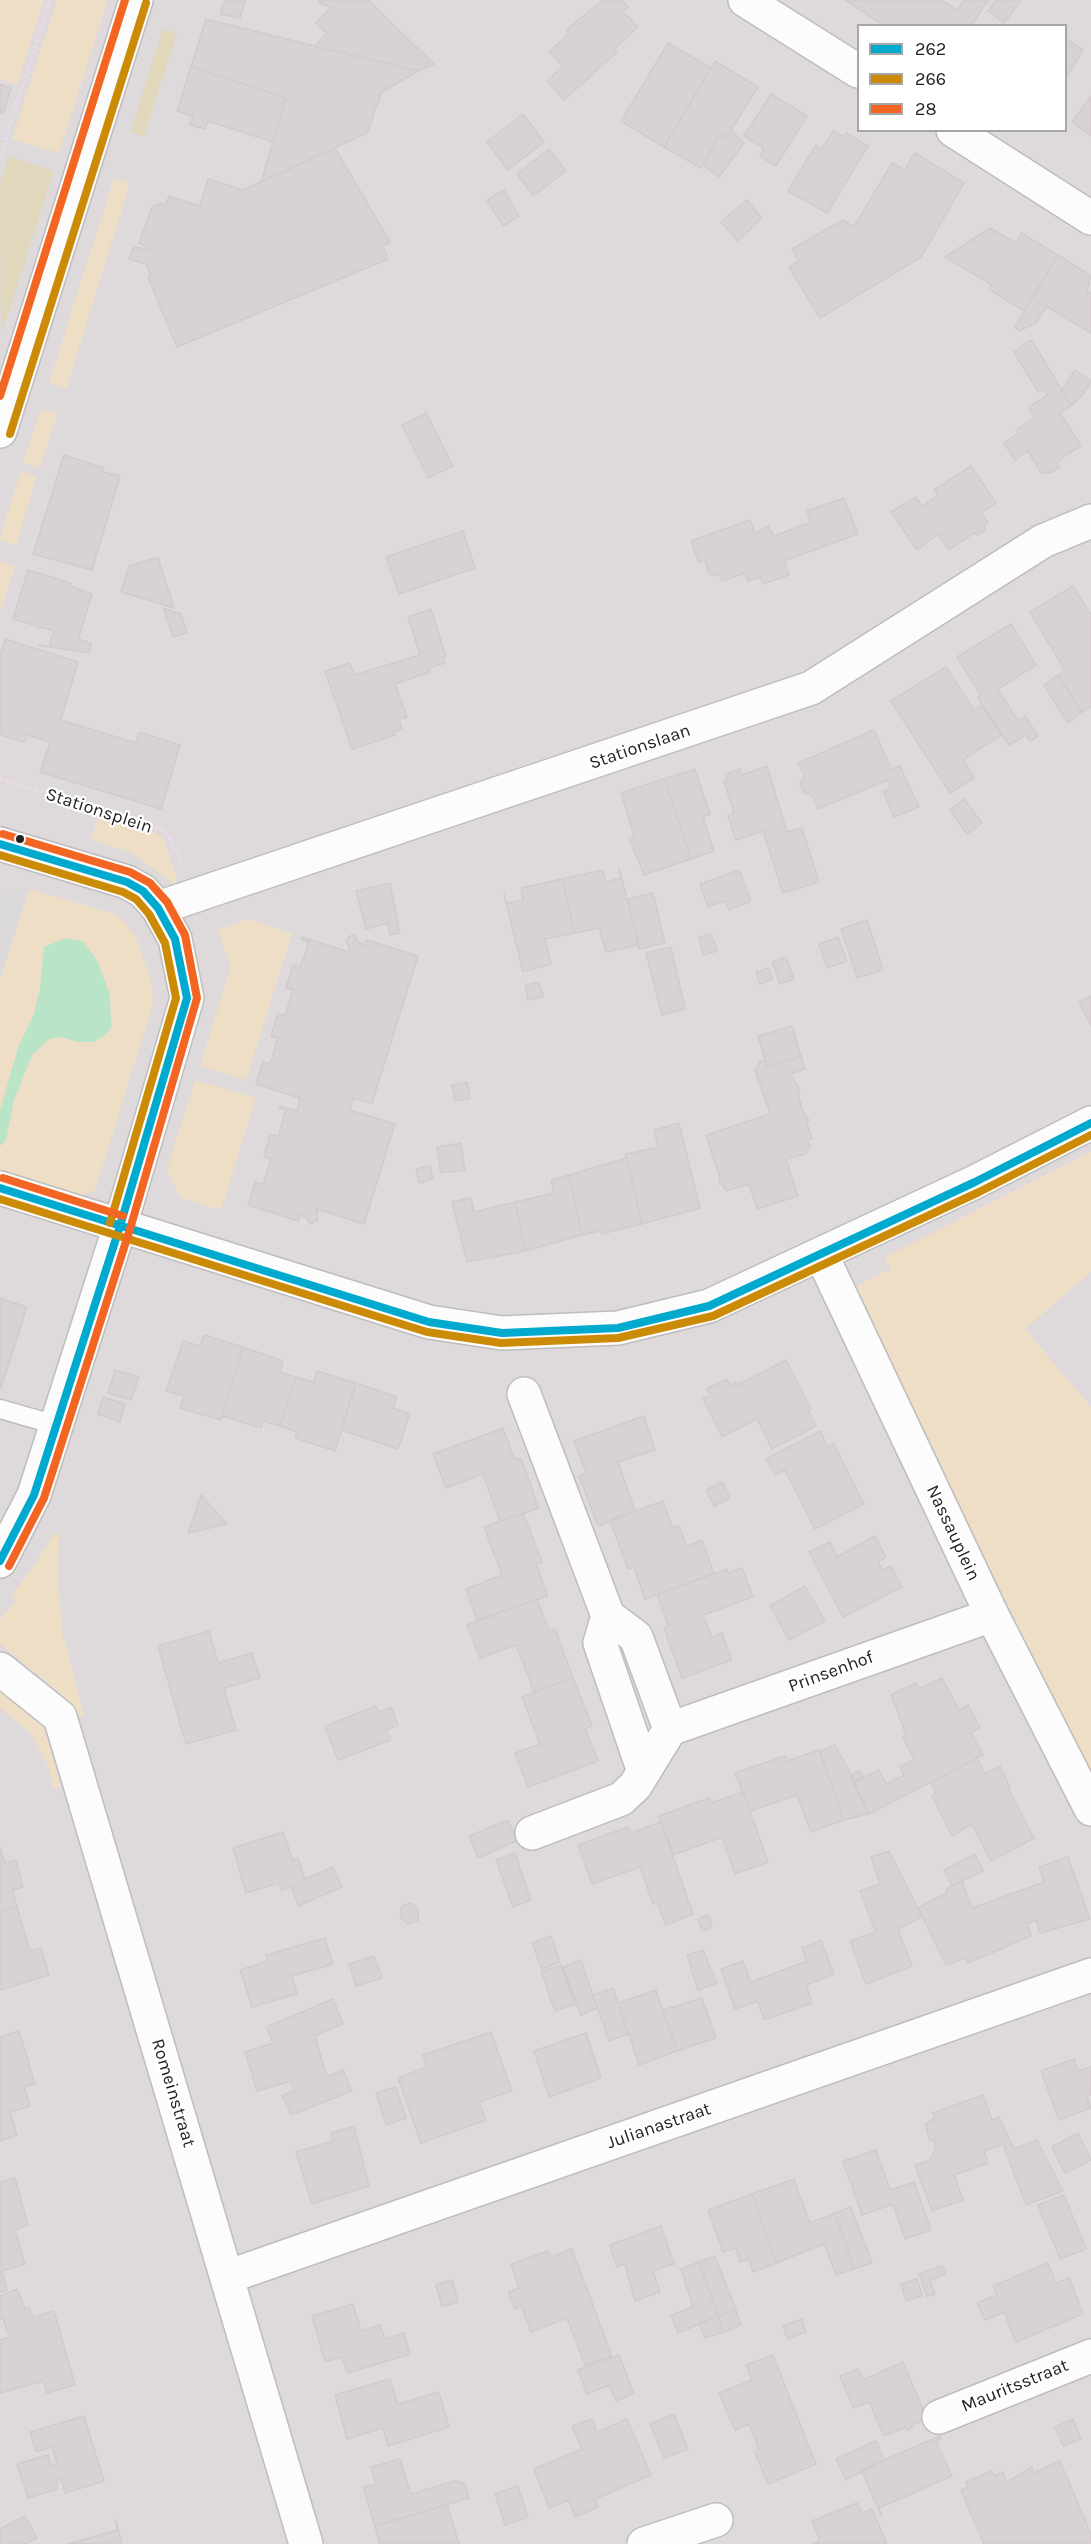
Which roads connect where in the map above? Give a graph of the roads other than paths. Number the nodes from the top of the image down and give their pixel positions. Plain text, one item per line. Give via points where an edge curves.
1 (136, 0) edge
2 (745, 0) edge
3 (857, 70) edge
4 (955, 132) edge
5 (1091, 218) edge
6 (0, 431) edge
7 (1091, 521) edge
8 (0, 844) edge
9 (158, 908) junction
10 (1091, 1123) edge
11 (0, 1188) edge
12 (120, 1226) junction
13 (821, 1254) junction
14 (524, 1394) dead end
15 (0, 1408) edge
16 (56, 1425) junction
17 (0, 1561) edge
18 (992, 1615) junction
19 (608, 1616) junction
20 (0, 1669) edge
21 (670, 1729) junction
22 (644, 1772) junction
23 (1091, 1809) edge
24 (532, 1833) dead end
25 (1091, 1976) edge
26 (227, 2277) junction
27 (1091, 2356) edge
28 (939, 2417) dead end
29 (716, 2520) dead end
30 (306, 2544) edge
31 (644, 2544) edge

1 - 6 street
2 - 3 street
4 - 5 street
7 - 9 street, Stationslaan via 1042,541 811,688
8 - 9 street via 127,882 143,891
9 - 12 street via 175,939 186,998
10 - 13 street
11 - 12 street
12 - 13 street via 429,1322 502,1333 618,1328 709,1306
12 - 16 street
13 - 18 street, Nassauplein
14 - 19 street
15 - 16 lane
16 - 17 street via 34,1495
18 - 21 street, Prinsenhof
18 - 23 street, Nassauplein
19 - 21 street via 636,1637
19 - 22 street via 600,1643
20 - 26 street, Romeinstraat via 60,1717
21 - 22 street
22 - 24 street via 621,1799
25 - 26 street, Julianastraat
26 - 30 street, Romeinstraat
27 - 28 street, Mauritsstraat
29 - 31 street

